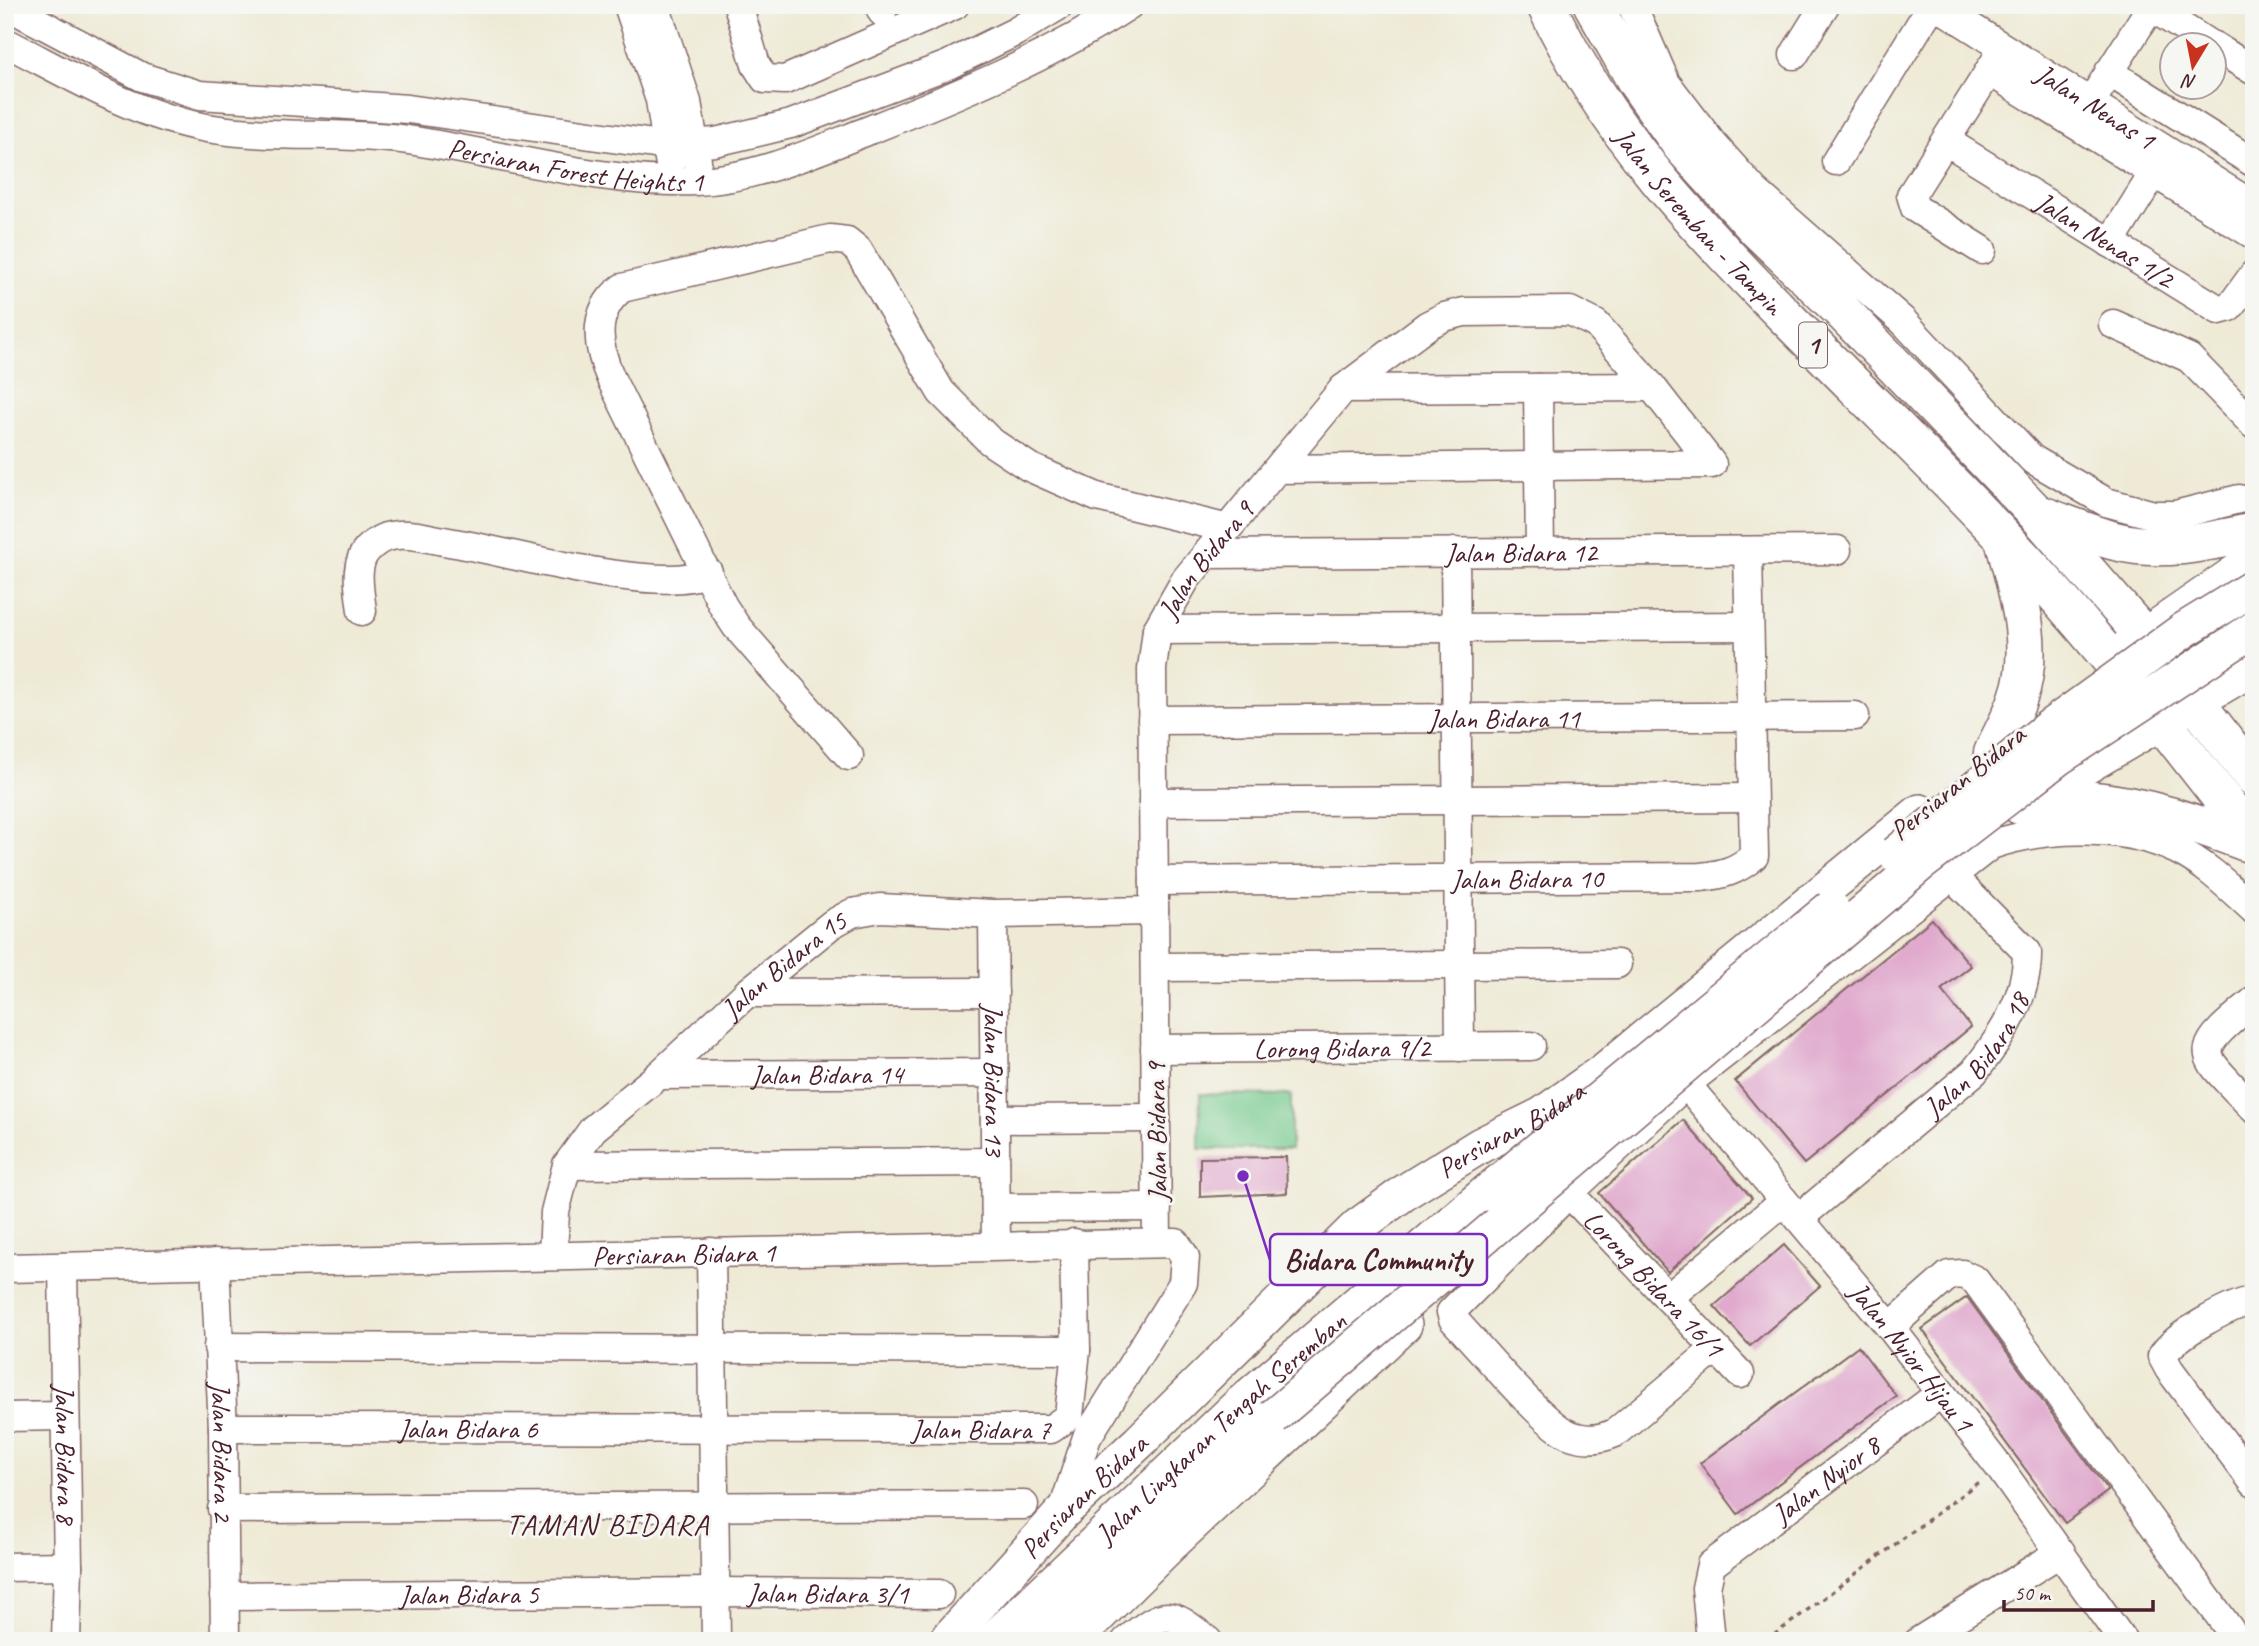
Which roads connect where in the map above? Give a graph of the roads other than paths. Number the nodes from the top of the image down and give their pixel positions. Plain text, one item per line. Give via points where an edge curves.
1 (6, 5) edge
2 (628, 5) edge
3 (654, 5) edge
4 (738, 5) edge
5 (955, 5) edge
6 (1060, 5) edge
7 (1129, 5) edge
8 (1546, 5) edge
9 (1660, 5) edge
10 (1825, 5) edge
11 (1934, 5) edge
12 (2150, 6) edge
13 (1618, 16) edge
14 (2191, 32) edge
15 (5, 42) edge
16 (1794, 55) dead end
17 (2228, 55) edge
18 (1996, 60) junction
19 (2254, 71) edge
20 (2109, 72) junction
21 (2090, 102) junction
22 (661, 106) junction
23 (689, 109) junction
24 (741, 137) junction
25 (1946, 141) junction
26 (627, 142) junction
27 (682, 145) junction
28 (1836, 161) dead end
29 (2161, 162) junction
30 (2254, 163) edge
31 (2254, 173) edge
32 (686, 181) junction
33 (2246, 201) edge
34 (2254, 235) edge
35 (2110, 243) junction
36 (1982, 250) dead end
37 (2254, 274) edge
38 (1852, 299) junction
39 (2113, 324) dead end
40 (1652, 387) junction
41 (1538, 388) junction
42 (1343, 389) junction
43 (2254, 425) edge
44 (1539, 467) junction
45 (1277, 468) junction
46 (2036, 513) junction
47 (2247, 515) edge
48 (1225, 528) junction
49 (2004, 538) junction
50 (1837, 550) dead end
51 (1748, 551) junction
52 (1455, 552) junction
53 (1540, 552) junction
54 (1206, 554) junction
55 (708, 572) junction
56 (2247, 574) edge
57 (362, 611) dead end
58 (1749, 626) junction
59 (1456, 628) junction
60 (2254, 629) edge
61 (1157, 630) junction
62 (2143, 635) junction
63 (2254, 636) edge
64 (2113, 659) junction
65 (2254, 667) edge
66 (2195, 702) junction
67 (2052, 707) junction
68 (1855, 716) dead end
69 (1749, 717) junction
70 (1457, 718) junction
71 (1153, 720) junction
72 (2162, 721) junction
73 (1993, 752) junction
74 (2110, 752) junction
75 (849, 756) dead end
76 (2254, 778) edge
77 (1752, 798) junction
78 (1458, 800) junction
79 (1153, 802) junction
80 (2020, 805) junction
81 (2254, 843) edge
82 (1946, 870) junction
83 (1458, 879) junction
84 (1154, 881) junction
85 (2254, 910) edge
86 (1154, 911) junction
87 (993, 914) junction
88 (1617, 964) dead end
89 (1459, 965) junction
90 (1155, 968) junction
91 (994, 992) junction
92 (747, 993) junction
93 (2254, 1001) edge
94 (1531, 1046) dead end
95 (1460, 1047) junction
96 (1155, 1049) junction
97 (994, 1073) junction
98 (659, 1075) junction
99 (1686, 1084) junction
100 (2254, 1109) edge
101 (1156, 1118) junction
102 (995, 1119) junction
103 (995, 1162) junction
104 (567, 1165) junction
105 (1486, 1193) joint
106 (1569, 1193) junction
107 (1157, 1207) junction
108 (996, 1208) junction
109 (1792, 1210) junction
110 (1157, 1241) junction
111 (1074, 1243) junction
112 (996, 1245) junction
113 (711, 1252) junction
114 (552, 1255) junction
115 (215, 1263) junction
116 (63, 1266) junction
117 (5, 1268) edge
118 (1668, 1298) junction
119 (2249, 1309) edge
120 (1890, 1327) junction
121 (218, 1347) junction
122 (712, 1348) junction
123 (1716, 1349) junction
124 (1076, 1350) junction
125 (1740, 1374) dead end
126 (1941, 1394) junction
127 (1108, 1404) junction
128 (65, 1416) junction
129 (5, 1417) edge
130 (1273, 1417) joint
131 (223, 1428) junction
132 (714, 1429) junction
133 (1139, 1442) junction
134 (2254, 1483) edge
135 (1024, 1505) dead end
136 (222, 1509) junction
137 (715, 1509) junction
138 (1062, 1513) junction
139 (2060, 1552) junction
140 (68, 1566) junction
141 (5, 1567) edge
142 (715, 1592) junction
143 (939, 1594) dead end
144 (224, 1596) junction
145 (2240, 1636) edge
146 (66, 1641) edge
147 (225, 1641) edge
148 (716, 1641) edge
149 (946, 1641) edge
150 (992, 1641) edge
151 (1035, 1641) edge
152 (1073, 1641) edge
153 (1126, 1641) edge
154 (1208, 1641) edge
155 (1711, 1641) edge
156 (1919, 1641) edge
157 (2123, 1641) edge

1 - 26 street, Persiaran Forest Heights 1 via 142,77 200,95 408,109
2 - 22 street
3 - 23 street
4 - 5 street via 756,65 765,79 785,80
6 - 24 street, Persiaran Forest Heights 1 via 948,65 791,124
7 - 32 street, Persiaran Forest Heights 1 via 1051,53 984,85 760,169
8 - 49 highway, Jalan Seremban - Tampin / 1 via 1590,88 1635,154 1707,238
9 - 13 street
10 - 16 street
11 - 18 street, Jalan Nenas 1
11 - 28 street
12 - 14 street
12 - 20 street
13 - 38 highway, Jalan Seremban - Tampin / 1 via 1636,81 1682,146 1757,229
15 - 32 street, Persiaran Forest Heights 1 via 140,109 208,128 408,140 613,176
17 - 19 street
18 - 21 street, Jalan Nenas 1
18 - 25 street
18 - 29 street
20 - 21 street
20 - 30 street
21 - 29 street, Jalan Nenas 1
22 - 26 street via 657,117
22 - 27 street
23 - 24 street via 710,126
23 - 27 street
24 - 27 street, Persiaran Forest Heights 1
25 - 35 street, Jalan Nenas 1/2
25 - 36 street via 1911,195 1915,208
26 - 27 street, Persiaran Forest Heights 1
27 - 32 street
29 - 33 street, Jalan Nenas 1
29 - 34 street
29 - 35 street
31 - 33 street
35 - 37 street, Jalan Nenas 1/2 via 2219,310 2230,307
38 - 46 highway, Jalan Seremban - Tampin / 1
38 - 47 street via 1903,321 2032,458 2080,489 2106,502 2154,515
39 - 43 street via 2189,358
40 - 41 street
40 - 42 street, Jalan Bidara 9 via 1596,324 1570,311 1464,312 1428,325
40 - 44 street, Jalan Bidara 9 via 1712,466
41 - 42 street
41 - 44 street
42 - 45 street, Jalan Bidara 9
44 - 45 street
44 - 53 street
45 - 48 street, Jalan Bidara 9
46 - 47 highway via 2116,541 2156,546 2198,544
46 - 62 highway, Jalan Seremban - Tampin / 1
48 - 54 street, Jalan Bidara 9
48 - 55 street via 1097,497 1029,467 990,441 941,392 858,250 847,241 830,239 622,288 603,306 601,356
49 - 64 highway, Jalan Seremban - Tampin / 1
49 - 73 highway via 2022,616 2025,671
50 - 51 street, Jalan Bidara 12
51 - 53 street, Jalan Bidara 12
51 - 58 street, Jalan Bidara 10
52 - 53 street, Jalan Bidara 12
52 - 54 street, Jalan Bidara 12
52 - 59 street
54 - 61 street, Jalan Bidara 9
55 - 57 street via 656,579 407,535 391,536 366,551 359,567
55 - 75 street via 736,626
56 - 62 main road, Persiaran Bidara
56 - 63 main road via 2228,592 2240,627
56 - 105 main road, Persiaran Bidara, bridge via 2184,631 2047,729
58 - 59 street
58 - 69 street, Jalan Bidara 10
59 - 61 street
59 - 70 street
60 - 130 main road, Persiaran Bidara, bridge via 2059,758 1918,866
61 - 71 street, Jalan Bidara 9
62 - 64 main road, Persiaran Bidara
62 - 66 highway, 1
64 - 67 main road, Persiaran Bidara
64 - 72 highway, 1
65 - 66 main road, Persiaran Bidara
66 - 72 main road, Persiaran Bidara
66 - 76 highway, 1
67 - 73 main road, Persiaran Bidara
67 - 74 main road via 2070,704 2091,708 2105,717 2113,727
68 - 69 street, Jalan Bidara 11
69 - 70 street, Jalan Bidara 11
69 - 77 street, Jalan Bidara 10
70 - 71 street, Jalan Bidara 11
70 - 78 street
71 - 79 street, Jalan Bidara 9
72 - 74 main road, Persiaran Bidara
72 - 81 highway, 1
73 - 133 main road, Persiaran Bidara via 1605,1070 1542,1115 1481,1145 1357,1227
74 - 80 main road, Persiaran Bidara
77 - 78 street
77 - 83 street, Jalan Bidara 10 via 1754,856 1721,876
78 - 79 street
78 - 83 street
79 - 84 street, Jalan Bidara 9
80 - 81 highway via 2083,800 2138,807
80 - 82 main road, Persiaran Bidara
82 - 85 street via 1991,845 2022,835 2052,831 2112,834 2176,850 2204,866
82 - 99 street
82 - 109 street, Jalan Bidara 18 via 2027,952 2014,1012 1993,1049 1973,1072
82 - 152 main road, Persiaran Bidara via 1435,1295
83 - 84 street, Jalan Bidara 10
83 - 89 street
84 - 86 street, Jalan Bidara 9
86 - 87 street, Jalan Bidara 15
86 - 90 street, Jalan Bidara 9
87 - 91 street, Jalan Bidara 13
87 - 92 street, Jalan Bidara 15 via 880,908 852,913
88 - 89 street
89 - 90 street
89 - 95 street
90 - 96 street, Jalan Bidara 9
91 - 92 street
91 - 97 street, Jalan Bidara 13
92 - 98 street, Jalan Bidara 15
93 - 100 street via 2213,1035 2207,1049 2209,1061
94 - 95 street, Lorong Bidara 9/2
95 - 96 street, Lorong Bidara 9/2
96 - 101 street, Jalan Bidara 9
97 - 98 street, Jalan Bidara 14
97 - 102 street, Jalan Bidara 13
98 - 104 street, Jalan Bidara 15 via 593,1129
99 - 106 street
99 - 109 street, Jalan Nyior Hijau 1
101 - 102 street
101 - 107 street, Jalan Bidara 9
102 - 103 street, Jalan Bidara 13
103 - 104 street
103 - 108 street, Jalan Bidara 13
104 - 114 street, Jalan Bidara 15 via 555,1212
105 - 150 main road, Jalan Lingkaran Tengah Seremban via 1239,1405
106 - 118 street, Lorong Bidara 16/1
106 - 123 street via 1451,1312 1453,1319 1555,1426 1587,1439 1615,1433
107 - 108 street
107 - 110 street, Jalan Bidara 9
108 - 112 street, Jalan Bidara 13
109 - 118 street
109 - 120 street, Jalan Nyior Hijau 1
110 - 111 street, Persiaran Bidara 1
110 - 127 street via 1176,1243 1185,1257 1182,1283
111 - 112 street, Persiaran Bidara 1
111 - 124 street, Jalan Bidara 7
112 - 113 street, Persiaran Bidara 1
113 - 114 street, Persiaran Bidara 1
113 - 122 street
114 - 115 street, Persiaran Bidara 1
115 - 116 street, Persiaran Bidara 1
115 - 121 street, Jalan Bidara 2
116 - 117 street, Persiaran Bidara 1
116 - 128 street, Jalan Bidara 8
118 - 123 street, Lorong Bidara 16/1
119 - 134 street via 2170,1343 2162,1356
120 - 126 street, Jalan Nyior Hijau 1
120 - 145 street via 1949,1275 1975,1280
121 - 122 street
121 - 131 street, Jalan Bidara 2
122 - 124 street
122 - 132 street
123 - 125 street, Lorong Bidara 16/1
124 - 132 street, Jalan Bidara 7 via 1069,1416 1051,1429
126 - 139 street, Jalan Nyior Hijau 1
126 - 155 street, Jalan Nyior 8 via 1711,1565 1706,1588
127 - 133 street via 1105,1425 1112,1438 1125,1444
127 - 138 street via 1087,1437
128 - 129 street
128 - 140 street, Jalan Bidara 8
130 - 151 main road, Jalan Lingkaran Tengah Seremban
131 - 132 street, Jalan Bidara 6
131 - 136 street, Jalan Bidara 2
132 - 137 street
133 - 138 main road, Persiaran Bidara
135 - 137 street
136 - 137 street
136 - 144 street, Jalan Bidara 2
137 - 142 street
138 - 149 main road, Persiaran Bidara
139 - 156 street
139 - 157 street, Jalan Nyior Hijau 1
140 - 141 street
140 - 146 street, Jalan Bidara 8
142 - 143 street, Jalan Bidara 3/1
142 - 144 street, Jalan Bidara 5
142 - 148 street
144 - 147 street, Jalan Bidara 2
153 - 154 street via 1153,1619 1166,1616 1180,1618

